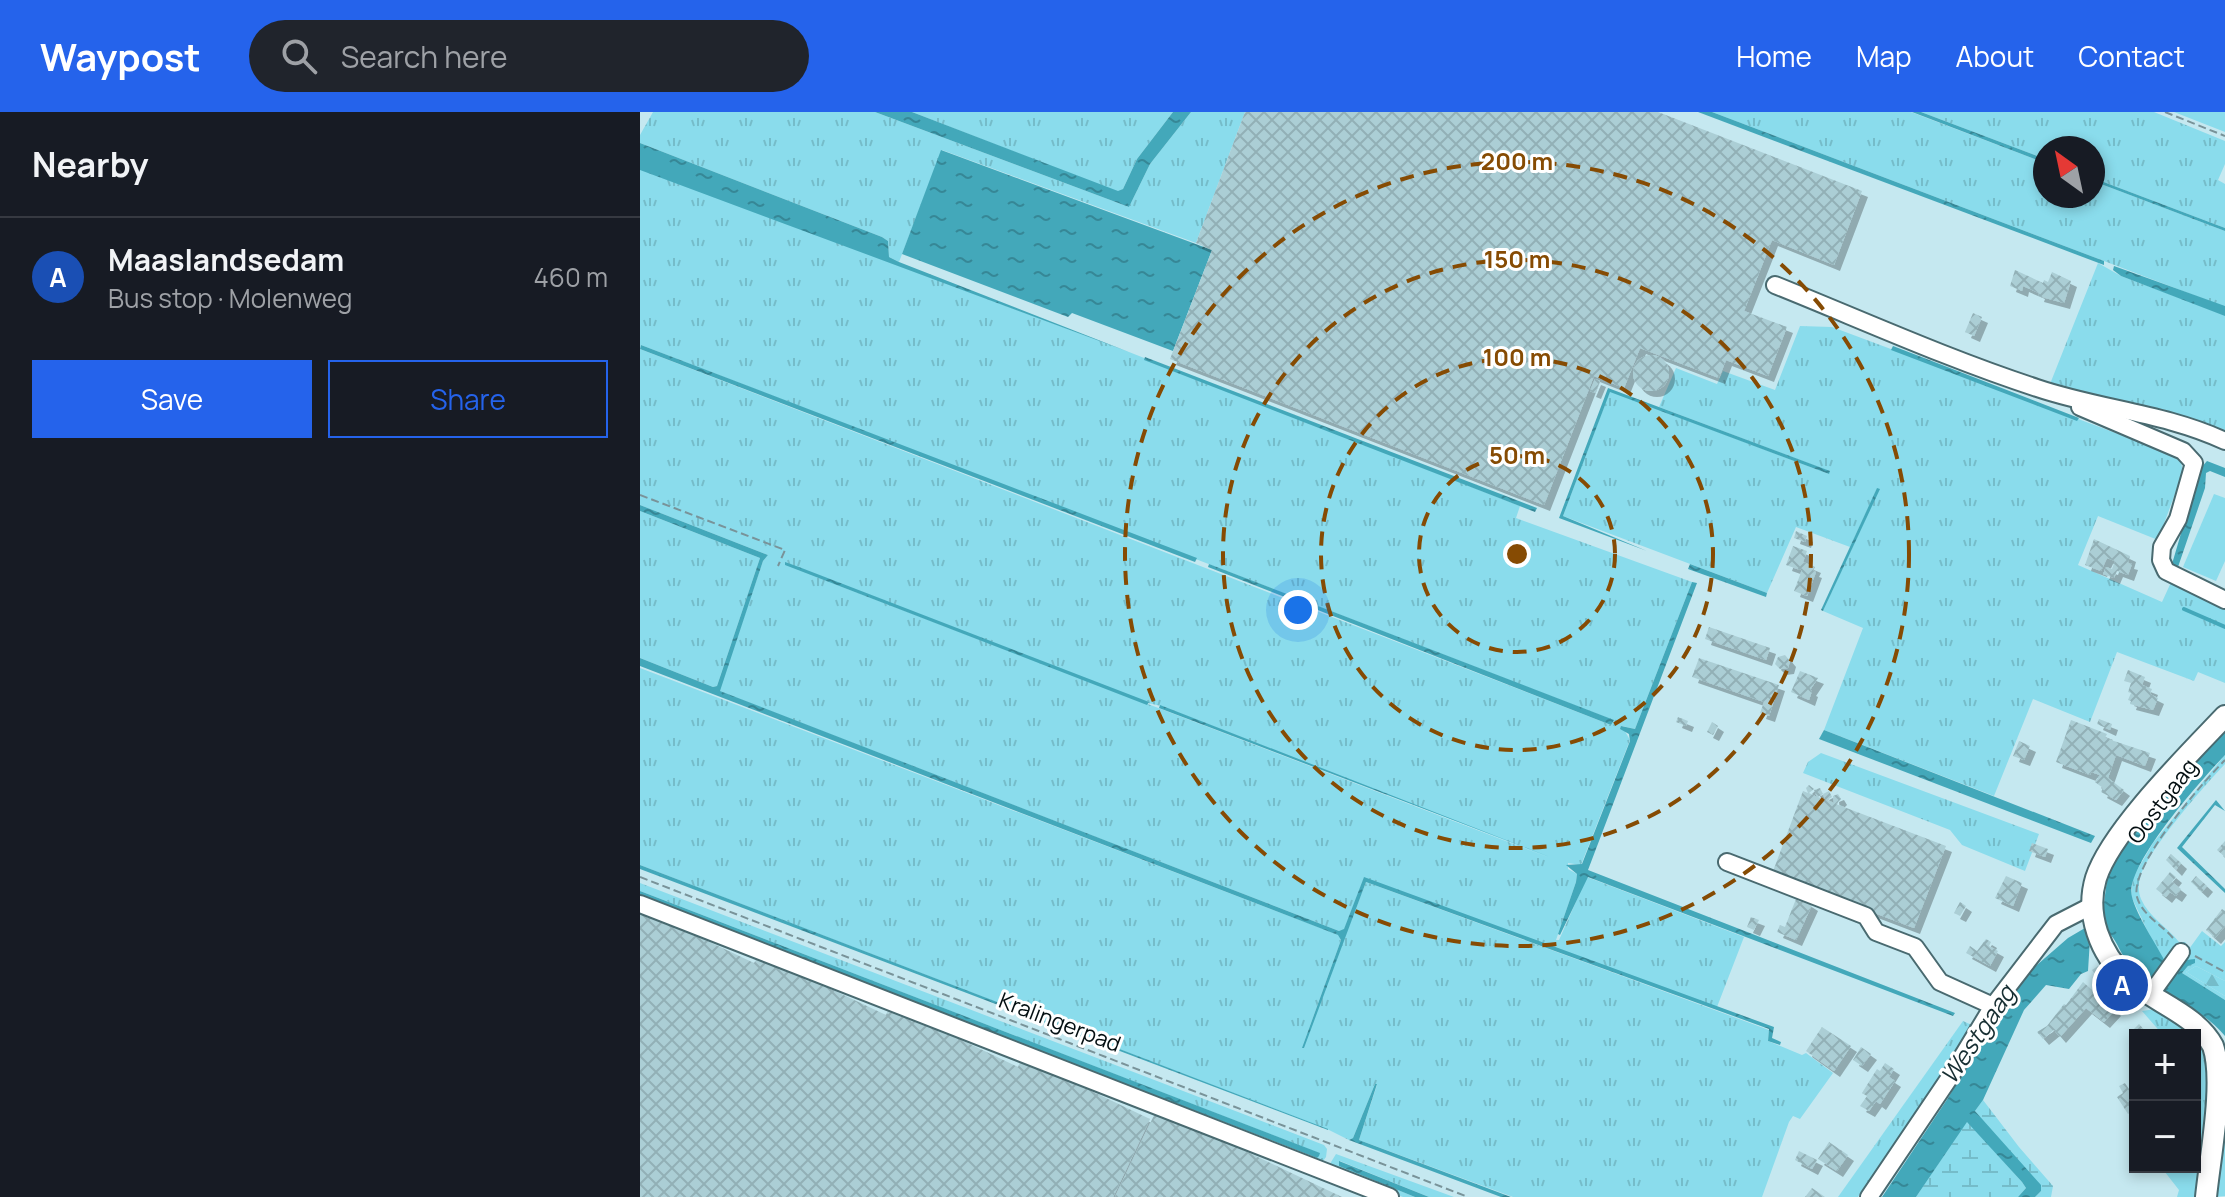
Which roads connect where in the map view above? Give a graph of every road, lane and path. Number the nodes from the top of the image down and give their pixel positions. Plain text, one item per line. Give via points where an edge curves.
1 (2165, 112) edge
2 (2225, 136) edge
3 (1775, 285) dead end
4 (2040, 390) junction
5 (2225, 441) edge
6 (640, 495) edge
7 (778, 566) dead end
8 (2225, 600) edge
9 (2225, 716) edge
10 (2225, 760) edge
11 (1727, 862) dead end
12 (640, 877) edge
13 (640, 904) edge
14 (2093, 913) junction
15 (2177, 958) junction
16 (2225, 972) edge
17 (2152, 993) junction
18 (1993, 1006) junction
19 (1390, 1197) edge
20 (1468, 1197) edge
21 (1869, 1197) edge
22 (2206, 1197) edge

1 - 2 path
3 - 4 street
4 - 5 street via 2172,420
4 - 8 street via 2183,451 2194,463 2161,560 2166,571
6 - 7 path via 785,550
9 - 14 main road, Oostgaag via 2103,862
10 - 15 path, Oostgaag via 2149,855 2137,880 2139,902 2171,936
11 - 18 street via 1866,916 1876,932 1915,947 1940,982
12 - 20 path, Kralingerpad
13 - 19 street
14 - 17 main road via 2100,942 2120,971
14 - 18 street via 2056,924
15 - 16 path via 2199,956
15 - 17 street
17 - 22 main road via 2194,1024 2213,1046 2217,1060 2217,1116
18 - 21 street

